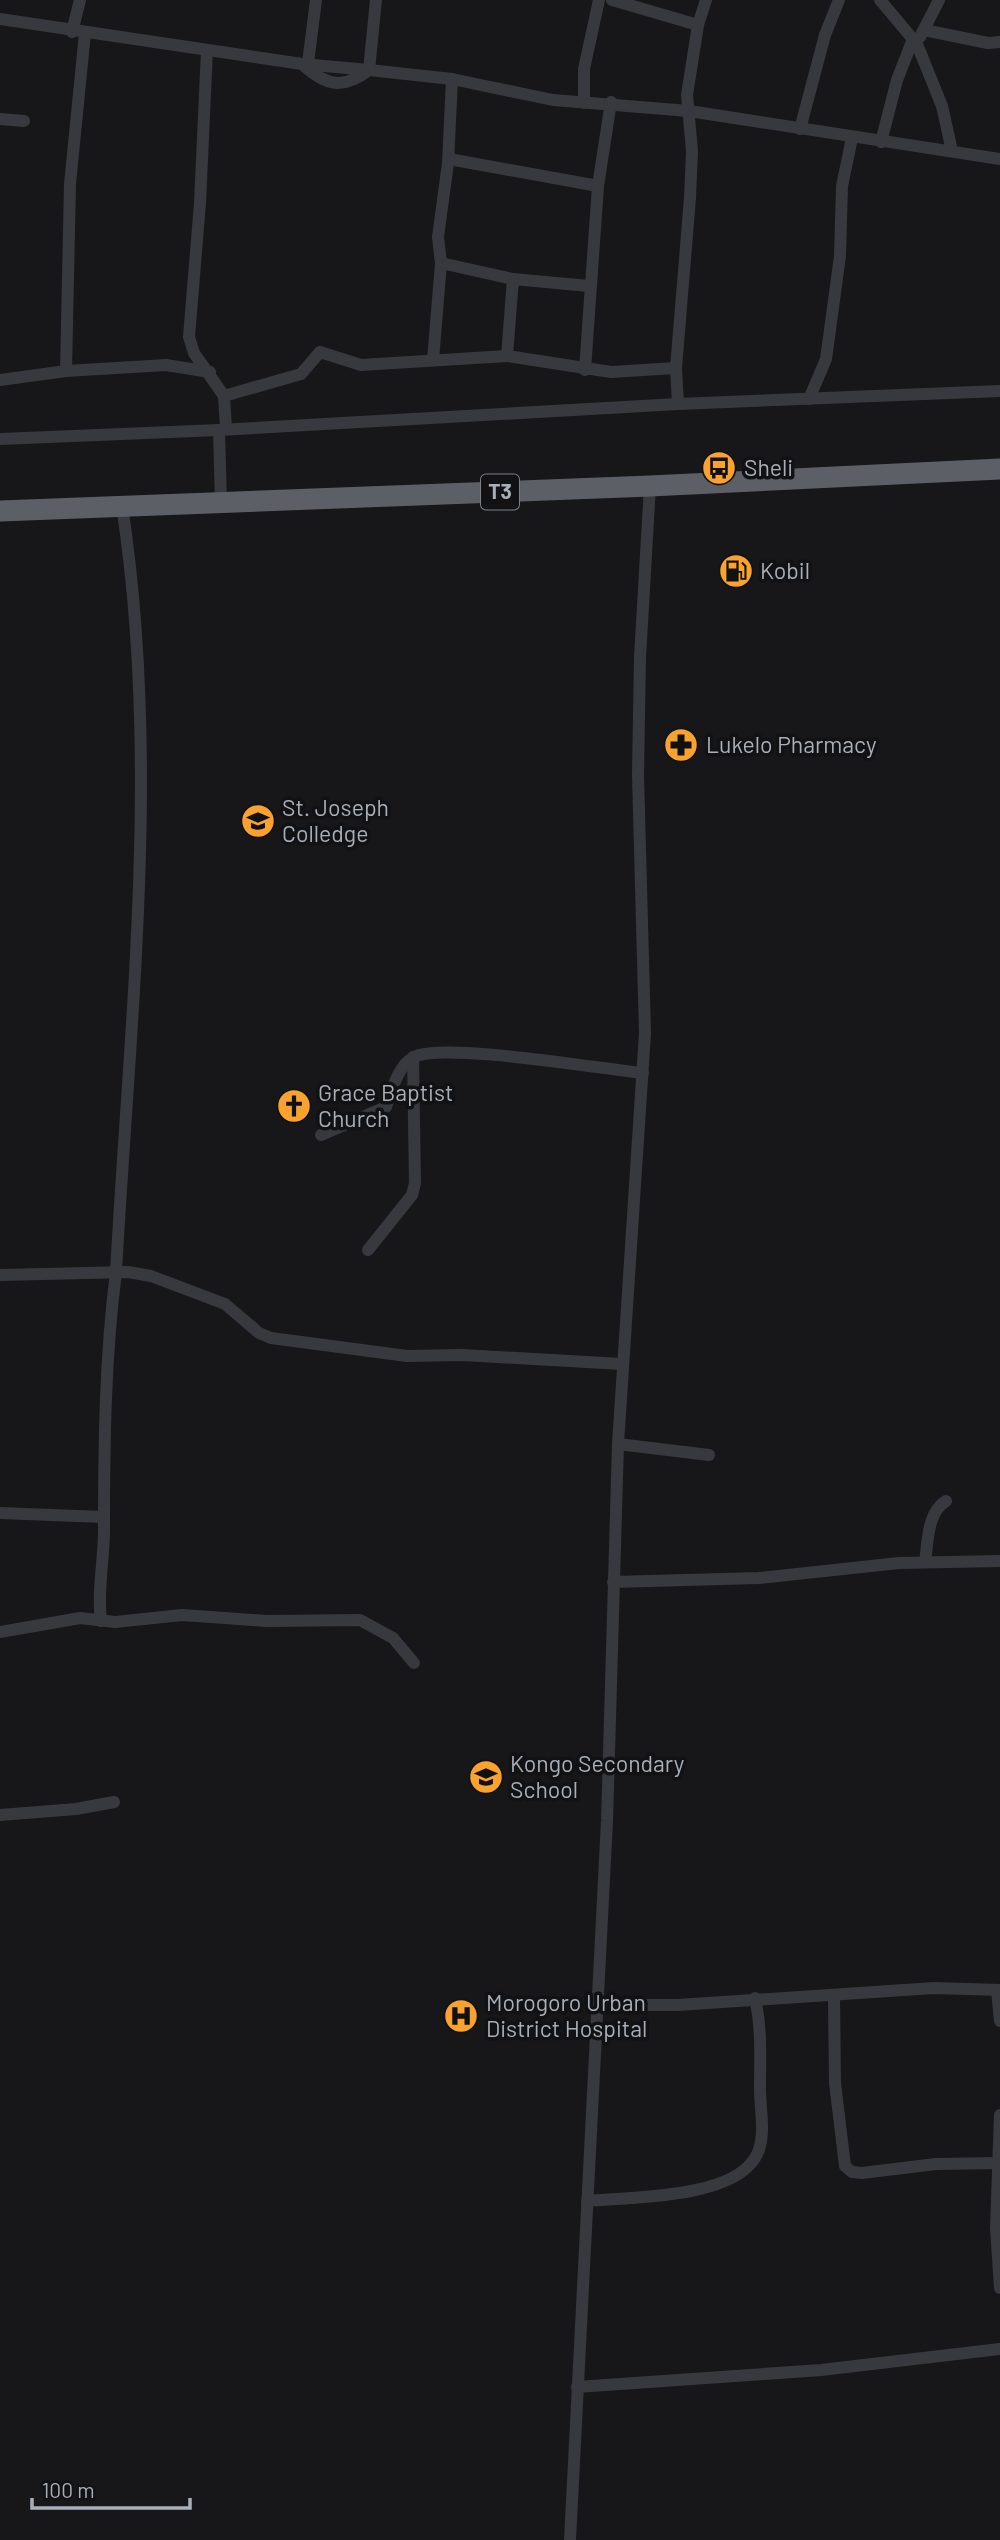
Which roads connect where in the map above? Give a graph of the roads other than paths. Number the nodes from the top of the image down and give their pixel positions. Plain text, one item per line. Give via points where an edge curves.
1 (80, 0) edge
2 (316, 0) edge
3 (376, 0) edge
4 (599, 0) edge
5 (612, 0) edge
6 (706, 0) edge
7 (839, 0) edge
8 (880, 0) edge
9 (939, 0) edge
10 (0, 19) edge
11 (698, 25) junction
12 (924, 30) junction
13 (78, 33) junction
14 (1000, 41) edge
15 (915, 42) junction
16 (207, 50) junction
17 (305, 64) junction
18 (369, 70) junction
19 (452, 79) junction
20 (611, 102) junction
21 (584, 103) junction
22 (689, 111) junction
23 (0, 118) edge
24 (24, 121) dead end
25 (800, 129) junction
26 (852, 138) junction
27 (881, 142) junction
28 (953, 151) junction
29 (449, 159) junction
30 (1000, 159) edge
31 (598, 186) junction
32 (441, 263) junction
33 (513, 279) junction
34 (589, 286) junction
35 (507, 356) junction
36 (433, 360) junction
37 (676, 368) junction
38 (585, 370) junction
39 (65, 371) junction
40 (210, 372) junction
41 (0, 380) edge
42 (1000, 391) edge
43 (224, 396) junction
44 (809, 400) junction
45 (678, 404) junction
46 (222, 429) junction
47 (0, 439) edge
48 (1000, 469) edge
49 (650, 486) junction
50 (220, 504) junction
51 (122, 506) junction
52 (0, 511) edge
53 (413, 1057) junction
54 (643, 1073) junction
55 (321, 1135) dead end
56 (368, 1250) dead end
57 (116, 1272) junction
58 (0, 1275) edge
59 (622, 1364) junction
60 (618, 1444) junction
61 (709, 1455) dead end
62 (946, 1501) dead end
63 (0, 1513) edge
64 (103, 1517) junction
65 (1000, 1561) edge
66 (925, 1562) junction
67 (613, 1582) junction
68 (101, 1621) junction
69 (0, 1632) edge
70 (414, 1662) dead end
71 (114, 1802) dead end
72 (0, 1815) edge
73 (999, 1990) edge
74 (834, 1997) junction
75 (755, 1998) junction
76 (598, 2005) junction
77 (1000, 2021) edge
78 (1000, 2115) edge
79 (999, 2163) edge
80 (587, 2201) junction
81 (1000, 2288) edge
82 (1000, 2349) edge
83 (577, 2387) junction
84 (570, 2540) edge

1 - 13 street
2 - 17 street
3 - 18 street
4 - 21 street via 584,69
5 - 11 street
6 - 11 street
7 - 25 street
8 - 15 street
9 - 12 street
10 - 13 street
11 - 22 street via 687,94
12 - 14 street via 988,43
12 - 15 street
13 - 16 street
13 - 39 street
15 - 27 street via 897,80
15 - 28 street via 942,106
16 - 17 street
16 - 40 street via 189,337 194,354
17 - 18 street via 335,84 353,82
18 - 19 street
19 - 21 street
19 - 29 street
20 - 21 street
20 - 22 street
20 - 31 street
22 - 25 street
22 - 37 street via 690,198
23 - 24 street
25 - 26 street
26 - 27 street
26 - 44 street via 842,186 840,256 826,359
27 - 28 street
28 - 30 street
29 - 31 street
29 - 32 street via 439,237
31 - 34 street
32 - 33 street
32 - 36 street
33 - 34 street
33 - 35 street
34 - 38 street
35 - 36 street
35 - 38 street
36 - 43 street via 361,365 320,352 301,374
37 - 38 street
37 - 45 street
39 - 40 street via 166,365
39 - 41 street
40 - 43 street
42 - 44 street
43 - 46 street
44 - 45 street
45 - 46 street
46 - 47 street
46 - 50 street
48 - 49 highway, T3
49 - 50 highway, T3
49 - 54 street via 638,775
50 - 51 highway, T3
51 - 52 highway, T3
51 - 57 street via 135,590 143,808
53 - 54 street via 454,1052
53 - 55 street via 402,1068 386,1107
53 - 56 street via 415,1183 412,1195
54 - 59 street
57 - 58 street
57 - 59 street via 151,1276 206,1295 271,1338 407,1356
57 - 64 street via 108,1333
59 - 60 street
60 - 61 street
60 - 67 street
62 - 66 street via 930,1526
63 - 64 street
64 - 68 street
65 - 66 street
66 - 67 street via 759,1578
67 - 76 street
68 - 69 street via 80,1618
68 - 70 street via 182,1615 360,1620 393,1638
71 - 72 street
73 - 74 street via 934,1988
73 - 77 street
74 - 75 street
74 - 79 street via 837,2107 845,2166 862,2174 936,2164
75 - 76 street via 678,2005
75 - 80 street via 761,2037 761,2141 755,2159 739,2175 716,2185
76 - 80 street
78 - 79 street
79 - 81 street via 996,2228
80 - 83 street
82 - 83 street via 821,2371
83 - 84 street

